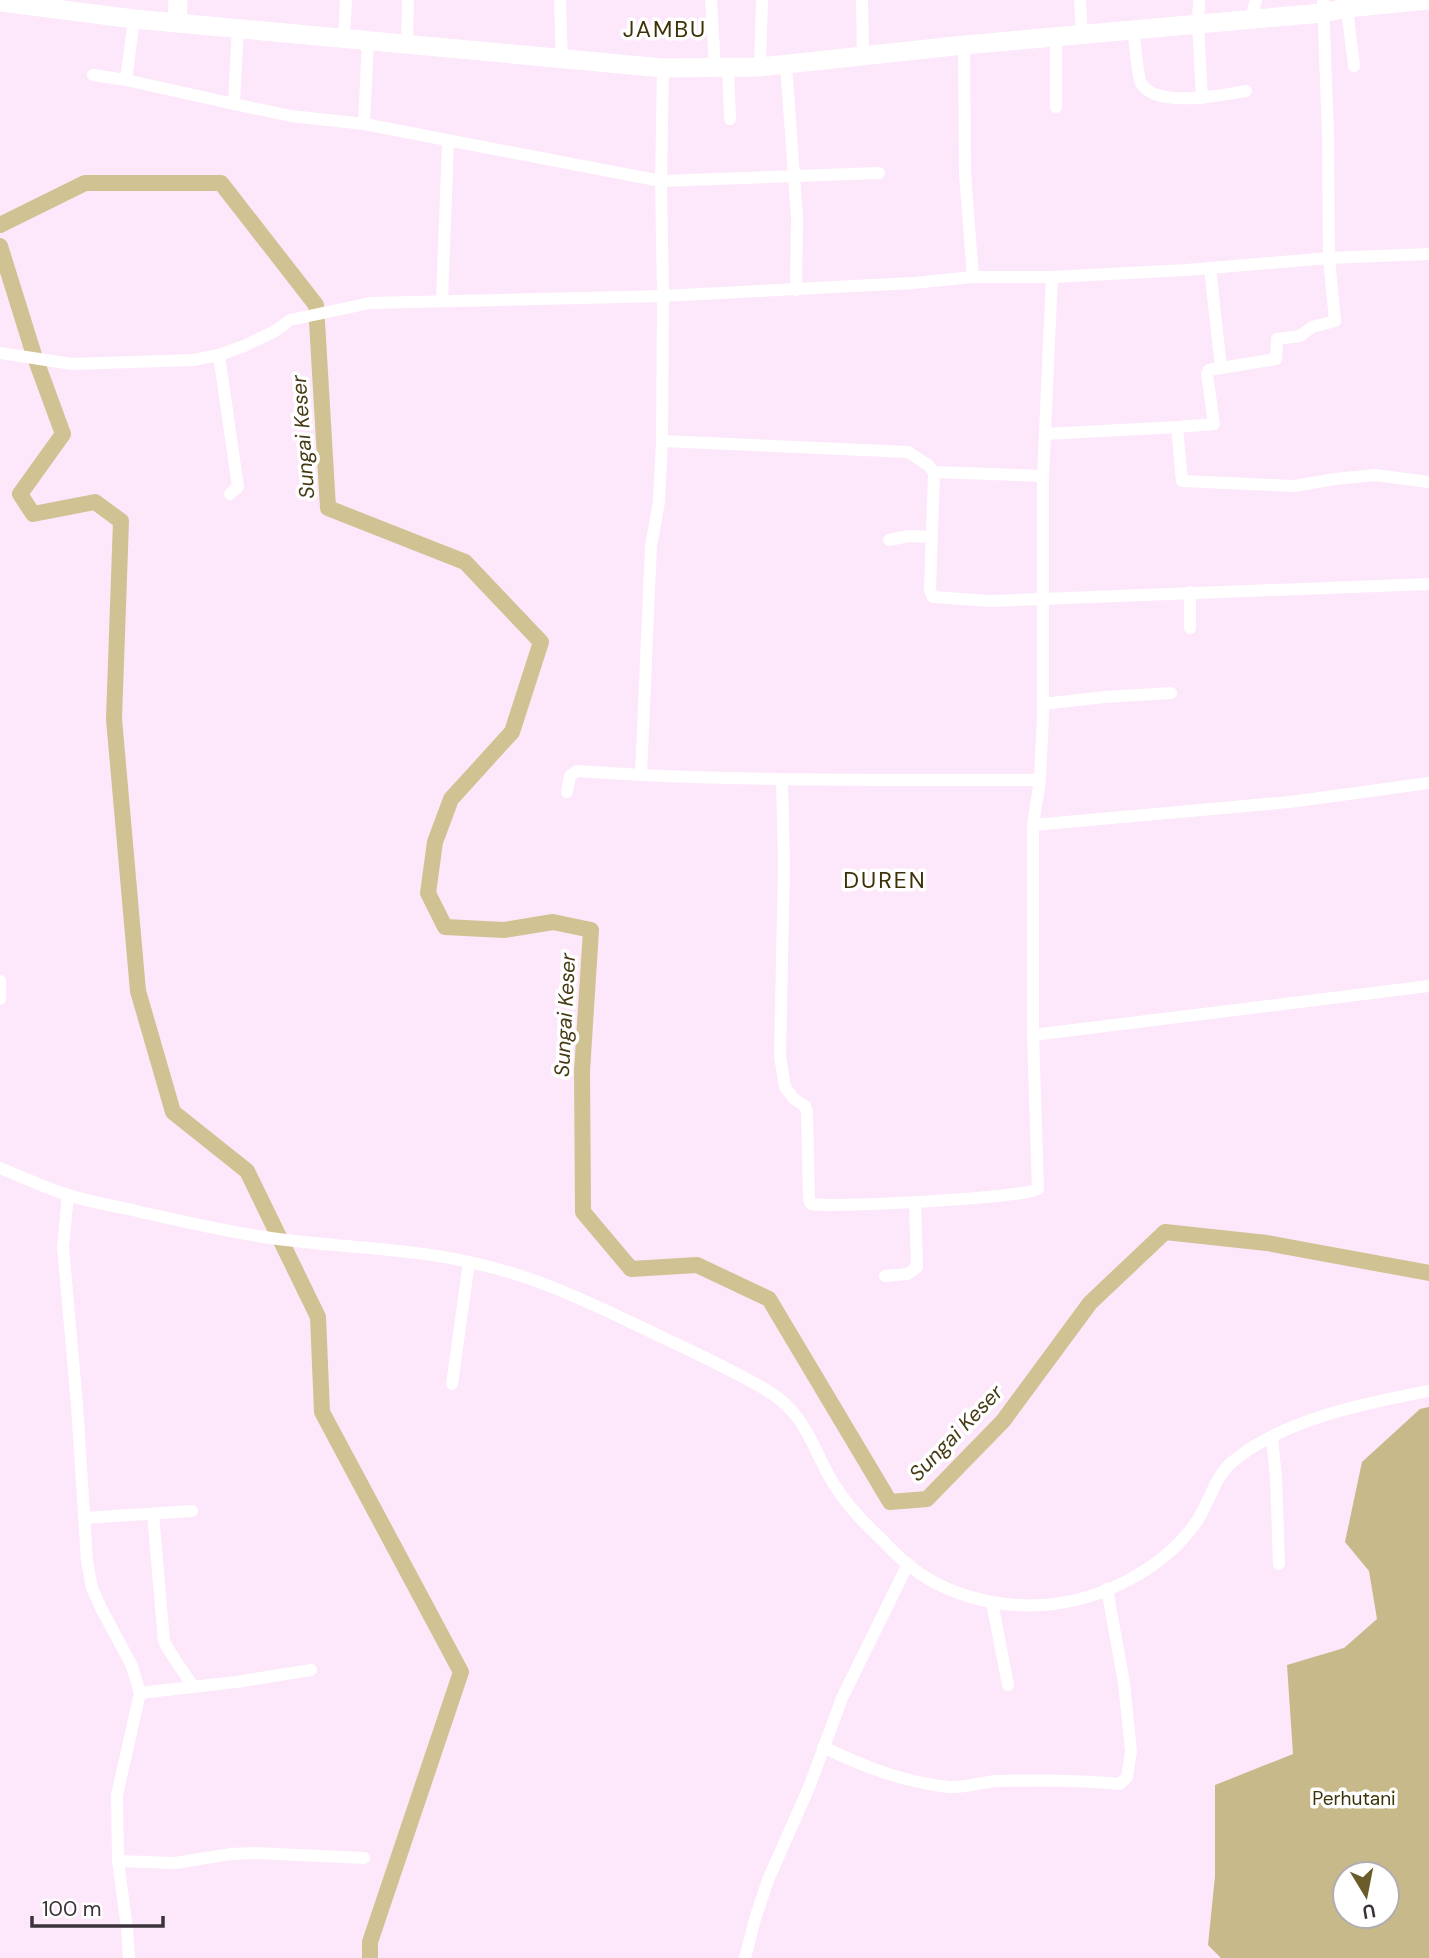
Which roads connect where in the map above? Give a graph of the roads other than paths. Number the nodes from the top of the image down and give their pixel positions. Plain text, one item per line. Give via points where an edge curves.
1 (346, 0) edge
2 (408, 0) edge
3 (560, 0) edge
4 (710, 0) edge
5 (762, 0) edge
6 (862, 0) edge
7 (1080, 0) edge
8 (1199, 0) edge
9 (1429, 0) edge
10 (0, 2) edge
11 (1323, 6) edge
12 (1347, 8) junction
13 (177, 9) edge
14 (1254, 9) edge
15 (134, 19) junction
16 (1198, 23) junction
17 (238, 28) junction
18 (1133, 29) junction
19 (1082, 34) junction
20 (1056, 36) junction
21 (344, 39) junction
22 (368, 41) junction
23 (407, 44) junction
24 (964, 45) junction
25 (863, 55) junction
26 (562, 60) junction
27 (786, 65) junction
28 (1354, 66) dead end
29 (760, 67) junction
30 (663, 68) junction
31 (721, 68) junction
32 (93, 75) dead end
33 (126, 80) junction
34 (1246, 91) dead end
35 (1202, 98) junction
36 (234, 104) junction
37 (1056, 107) dead end
38 (730, 119) dead end
39 (364, 124) junction
40 (448, 141) junction
41 (879, 173) dead end
42 (794, 177) junction
43 (661, 181) junction
44 (1429, 254) edge
45 (1329, 258) junction
46 (1210, 268) junction
47 (973, 277) junction
48 (1052, 277) junction
49 (796, 290) junction
50 (663, 296) junction
51 (442, 301) junction
52 (0, 354) edge
53 (219, 355) junction
54 (1221, 368) junction
55 (1177, 427) junction
56 (1045, 434) junction
57 (662, 441) junction
58 (934, 472) junction
59 (1044, 476) junction
60 (1429, 482) edge
61 (230, 494) dead end
62 (930, 537) junction
63 (889, 540) dead end
64 (1429, 584) edge
65 (1190, 592) junction
66 (1043, 599) junction
67 (1191, 628) dead end
68 (1171, 693) dead end
69 (1043, 704) junction
70 (641, 775) junction
71 (782, 780) junction
72 (1040, 780) junction
73 (1429, 783) edge
74 (567, 792) dead end
75 (1033, 825) junction
76 (0, 981) edge
77 (1429, 986) edge
78 (0, 999) edge
79 (1033, 1035) junction
80 (0, 1168) edge
81 (68, 1195) junction
82 (915, 1202) junction
83 (469, 1262) junction
84 (885, 1276) dead end
85 (452, 1384) dead end
86 (1429, 1391) edge
87 (1272, 1437) junction
88 (192, 1511) dead end
89 (153, 1514) junction
90 (84, 1518) junction
91 (908, 1564) junction
92 (1279, 1564) dead end
93 (1107, 1589) junction
94 (992, 1602) junction
95 (311, 1670) dead end
96 (1008, 1685) dead end
97 (193, 1687) junction
98 (140, 1693) junction
99 (822, 1748) junction
100 (364, 1858) dead end
101 (118, 1861) junction
102 (129, 1958) edge
103 (745, 1958) edge

1 - 21 street
2 - 23 street
3 - 26 street
4 - 31 street
5 - 29 street
6 - 25 street
7 - 19 street
8 - 16 street
9 - 12 highway
10 - 15 highway
11 - 12 highway
11 - 14 highway
11 - 45 street
12 - 28 street
13 - 15 highway
13 - 17 highway
14 - 16 highway
15 - 33 street
16 - 18 highway
16 - 35 street
17 - 21 highway
17 - 36 street
18 - 19 highway
18 - 35 street via 1141,82 1164,96
19 - 20 highway
20 - 24 highway
20 - 37 street
21 - 22 highway
22 - 23 highway
22 - 39 street
23 - 26 highway
24 - 25 highway
24 - 47 street via 965,173
25 - 27 highway
26 - 30 highway
27 - 29 highway
27 - 42 street
29 - 31 highway
30 - 31 highway
30 - 43 street
31 - 38 street
32 - 33 street
33 - 36 street
34 - 35 street
36 - 39 street
39 - 40 street
40 - 43 street
40 - 51 street
41 - 42 street
42 - 43 street
42 - 49 street
43 - 50 street
44 - 45 street
45 - 46 street
45 - 54 street via 1335,323 1277,339 1276,359
46 - 48 street
46 - 54 street
47 - 48 street
47 - 49 street
48 - 56 street
49 - 50 street
50 - 51 street
50 - 57 street
51 - 53 street via 370,303 290,320 259,340
52 - 53 street via 72,364
53 - 61 street via 238,487
54 - 55 street via 1207,372 1214,424
55 - 56 street
55 - 60 street via 1182,481 1294,486 1376,475
56 - 59 street
57 - 58 street via 908,452
57 - 70 street via 651,546
58 - 59 street
58 - 62 street
59 - 66 street
62 - 63 street
62 - 66 street via 933,597
64 - 65 street
65 - 66 street
65 - 67 street
66 - 69 street
68 - 69 street
69 - 72 street
70 - 71 street
70 - 74 street via 577,771 570,776
71 - 72 street
71 - 82 street via 780,1056 785,1087 807,1112 809,1200 816,1205
72 - 75 street
73 - 75 street via 1290,802
75 - 79 street
76 - 78 street
77 - 79 street
79 - 82 street via 1038,1189
80 - 81 street
81 - 83 street via 275,1239 396,1249
81 - 90 street via 63,1247
82 - 84 street via 917,1267 908,1274
83 - 85 street
83 - 91 street via 579,1297 704,1356 789,1406 812,1438 832,1482 858,1517
86 - 87 street via 1312,1419
87 - 92 street
87 - 93 street via 1228,1466 1199,1518 1169,1552
88 - 89 street
89 - 90 street
89 - 97 street via 164,1641
90 - 98 street via 92,1588 132,1666
91 - 94 street via 961,1595
91 - 99 street
93 - 94 street via 1039,1605
93 - 99 street via 1131,1751 1125,1781 1120,1784 997,1782 952,1787 875,1772
94 - 96 street
95 - 97 street
97 - 98 street
98 - 101 street via 117,1795
99 - 103 street via 768,1880
100 - 101 street via 255,1853 166,1864
101 - 102 street

